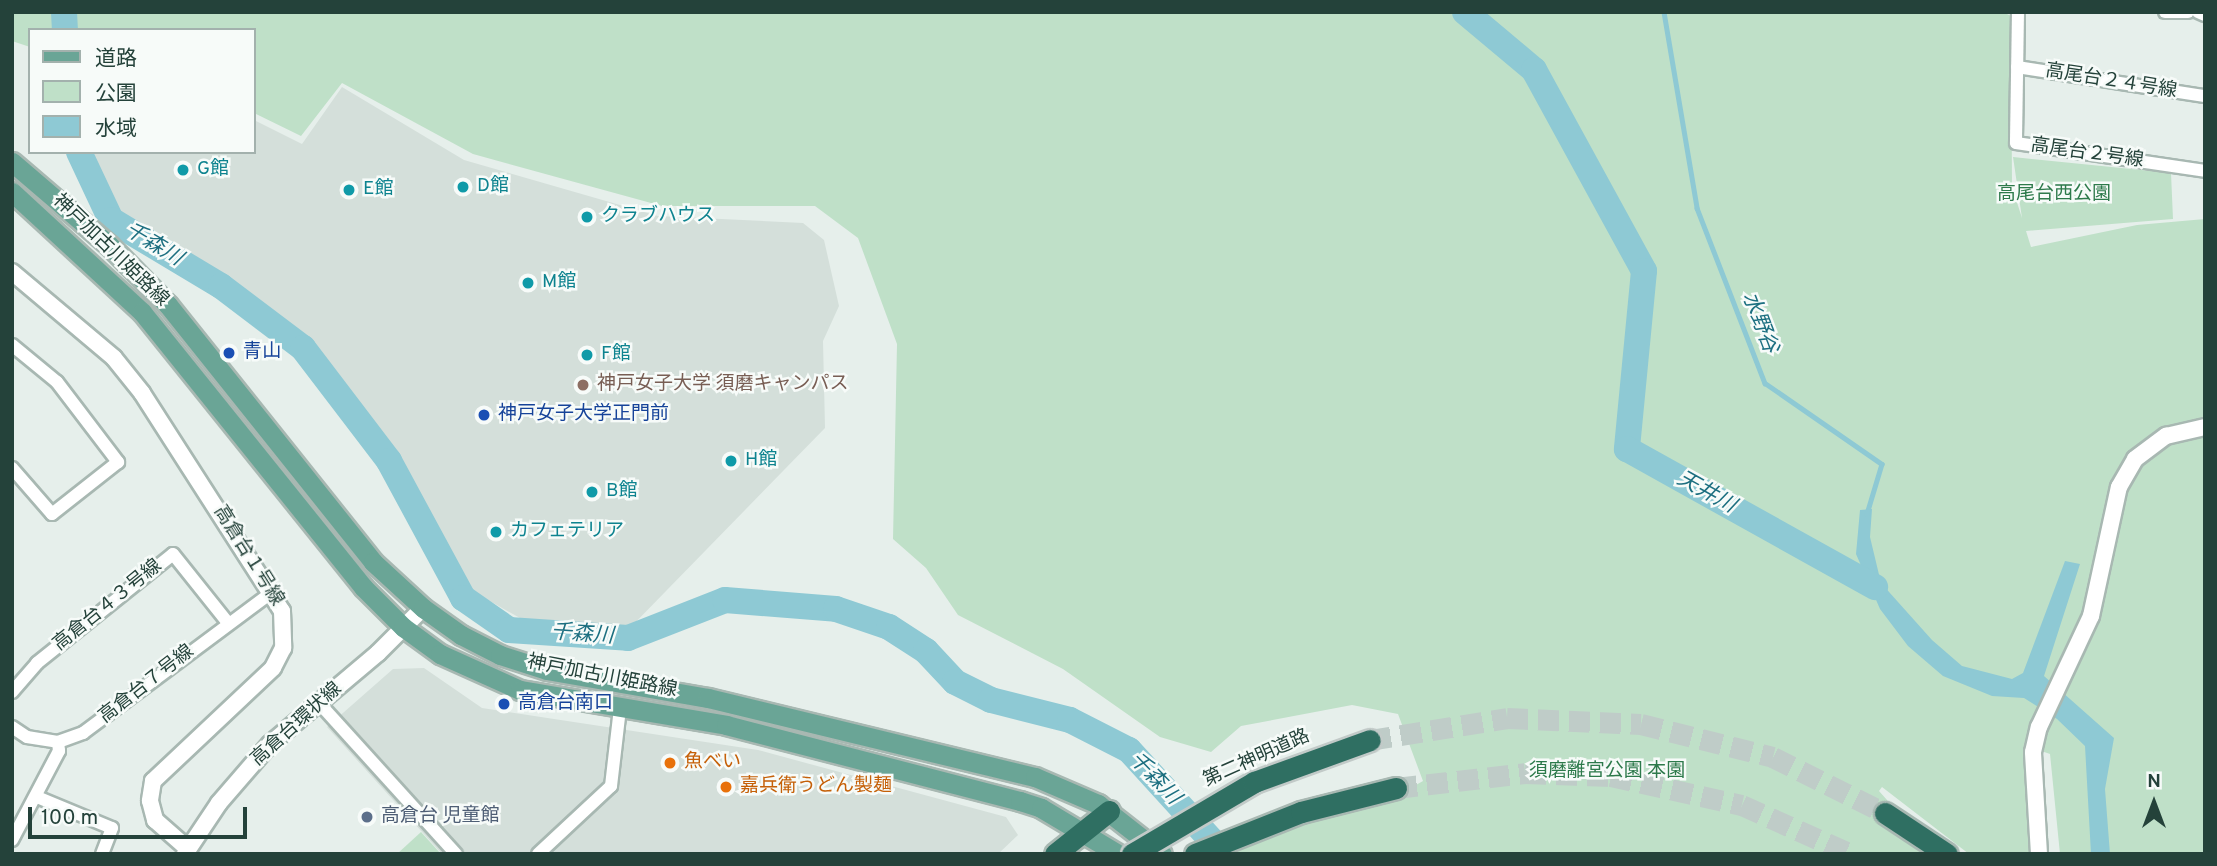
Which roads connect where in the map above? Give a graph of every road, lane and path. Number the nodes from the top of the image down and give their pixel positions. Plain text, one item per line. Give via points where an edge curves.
1 (2018, 12) edge
2 (2165, 12) edge
3 (2188, 12) edge
4 (2198, 12) edge
5 (2205, 15) edge
6 (2017, 67) junction
7 (2205, 96) edge
8 (12, 162) edge
9 (2205, 171) edge
10 (12, 192) edge
11 (12, 272) edge
12 (12, 345) edge
13 (2205, 427) edge
14 (12, 468) edge
15 (271, 592) junction
16 (423, 608) junction
17 (228, 623) junction
18 (403, 627) junction
19 (12, 692) edge
20 (319, 703) junction
21 (620, 708) junction
22 (12, 727) edge
23 (1370, 740) tunnel mouth
24 (58, 742) junction
25 (1396, 788) tunnel mouth
26 (37, 797) junction
27 (1109, 811) junction
28 (1885, 813) tunnel mouth
29 (1080, 829) junction
30 (12, 840) edge
31 (186, 851) edge
32 (102, 854) edge
33 (456, 854) edge
34 (538, 854) edge
35 (1055, 854) edge
36 (1118, 854) edge
37 (1132, 854) edge
38 (1162, 854) edge
39 (1195, 854) edge
40 (1947, 854) edge
41 (2039, 854) edge

1 - 6 street, 高尾台２号線
2 - 3 street
4 - 5 street
6 - 7 street, 高尾台２４号線
6 - 9 street, 高尾台２号線 via 2016,143
8 - 16 main road, 神戸加古川姫路線 via 109,246 169,306 373,562
10 - 18 main road, 神戸加古川姫路線 via 142,312 363,587
11 - 15 street, 高倉台１号線 via 114,358 142,393
12 - 14 street via 82,410 118,462 52,514
13 - 41 street via 2166,436 2135,459 2119,487 2091,616 2039,727 2033,752
15 - 17 street, 高倉台７号線
15 - 31 street, 高倉台１号線 via 282,611 285,631 273,668 153,781 150,801 155,820
16 - 18 street, 高倉台環状線
16 - 27 main road, 神戸加古川姫路線 via 480,646 530,666 708,698 1005,769 1066,789
17 - 19 street, 高倉台４３号線 via 173,554 37,663
17 - 24 street, 高倉台７号線 via 99,723
18 - 20 street, 高倉台環状線
18 - 21 main road, 神戸加古川姫路線 via 440,654 488,679 542,695
20 - 31 street, 高倉台環状線 via 270,744 219,803
20 - 33 street
21 - 29 main road, 神戸加古川姫路線 via 726,724 999,795 1041,808
21 - 34 street via 611,786
22 - 24 street via 27,737
23 - 37 highway, 第二神明道路, bridge via 1254,782
24 - 26 street
25 - 39 highway via 1301,812
26 - 30 street
26 - 32 street via 112,828
27 - 29 highway
27 - 38 main road, 神戸加古川姫路線
28 - 40 highway
29 - 35 highway
29 - 36 main road, 神戸加古川姫路線

